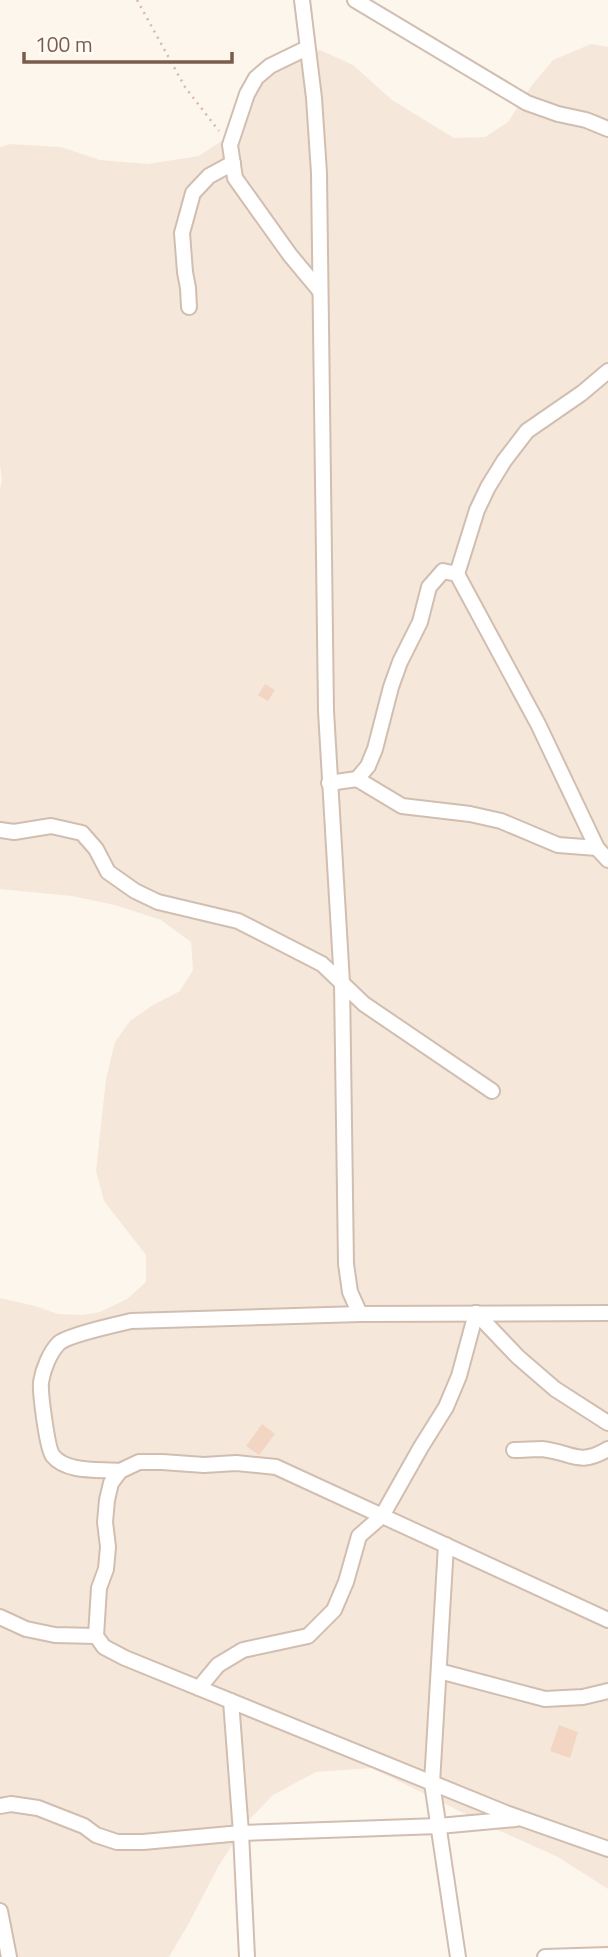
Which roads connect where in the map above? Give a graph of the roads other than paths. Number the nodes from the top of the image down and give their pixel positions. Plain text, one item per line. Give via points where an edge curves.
1 (302, 0) edge
2 (355, 0) edge
3 (307, 48) junction
4 (608, 129) edge
5 (233, 163) junction
6 (320, 291) junction
7 (189, 307) dead end
8 (608, 371) edge
9 (457, 573) junction
10 (357, 779) junction
11 (329, 783) junction
12 (0, 830) edge
13 (597, 848) junction
14 (608, 860) edge
15 (342, 983) junction
16 (492, 1091) dead end
17 (476, 1313) junction
18 (608, 1313) edge
19 (360, 1314) junction
20 (608, 1423) edge
21 (608, 1449) edge
22 (514, 1450) dead end
23 (120, 1471) junction
24 (382, 1516) junction
25 (446, 1545) junction
26 (0, 1617) edge
27 (608, 1620) edge
28 (96, 1636) junction
29 (439, 1671) junction
30 (199, 1688) junction
31 (608, 1691) edge
32 (235, 1703) junction
33 (432, 1783) junction
34 (0, 1806) edge
35 (520, 1818) junction
36 (439, 1826) junction
37 (241, 1833) junction
38 (608, 1849) edge
39 (0, 1911) edge
40 (608, 1955) edge
41 (9, 1957) edge
42 (247, 1957) edge
43 (458, 1957) edge
44 (545, 1957) edge

1 - 3 street
2 - 4 street via 527,103
3 - 5 street via 256,78 230,145
3 - 6 street via 319,173
5 - 6 street via 235,178
5 - 7 street via 202,182 187,211 182,241
6 - 11 street
8 - 9 street via 527,431 504,461 477,510
9 - 10 street via 443,571 429,587 421,622 391,687 375,749
9 - 13 street via 538,724
10 - 11 street
10 - 13 street via 402,806 470,814 501,821 558,845
11 - 15 street
12 - 15 street via 51,826 82,833 108,872 135,891 158,902 238,921 322,964
13 - 14 street
15 - 16 street via 363,1004
15 - 19 street via 346,1264 349,1292
17 - 18 street
17 - 19 street
17 - 20 street via 555,1389
17 - 24 street via 446,1407
19 - 23 street via 131,1321 60,1342 41,1383 52,1455 67,1466
21 - 22 street via 579,1459 544,1450
23 - 24 street via 139,1462 276,1467
23 - 28 street via 107,1500 106,1569 99,1588
24 - 25 street
24 - 30 street via 359,1536 334,1610 308,1636 243,1650 218,1665
25 - 27 street
25 - 29 street
26 - 28 street via 55,1635
28 - 30 street via 104,1647 125,1658
29 - 31 street via 545,1699
29 - 33 street
30 - 32 street
32 - 33 street
32 - 37 street
33 - 35 street
33 - 36 street
34 - 37 street via 38,1808 117,1842
35 - 36 street
35 - 38 street
36 - 37 street
36 - 43 street
37 - 42 street
39 - 41 street
40 - 44 street

